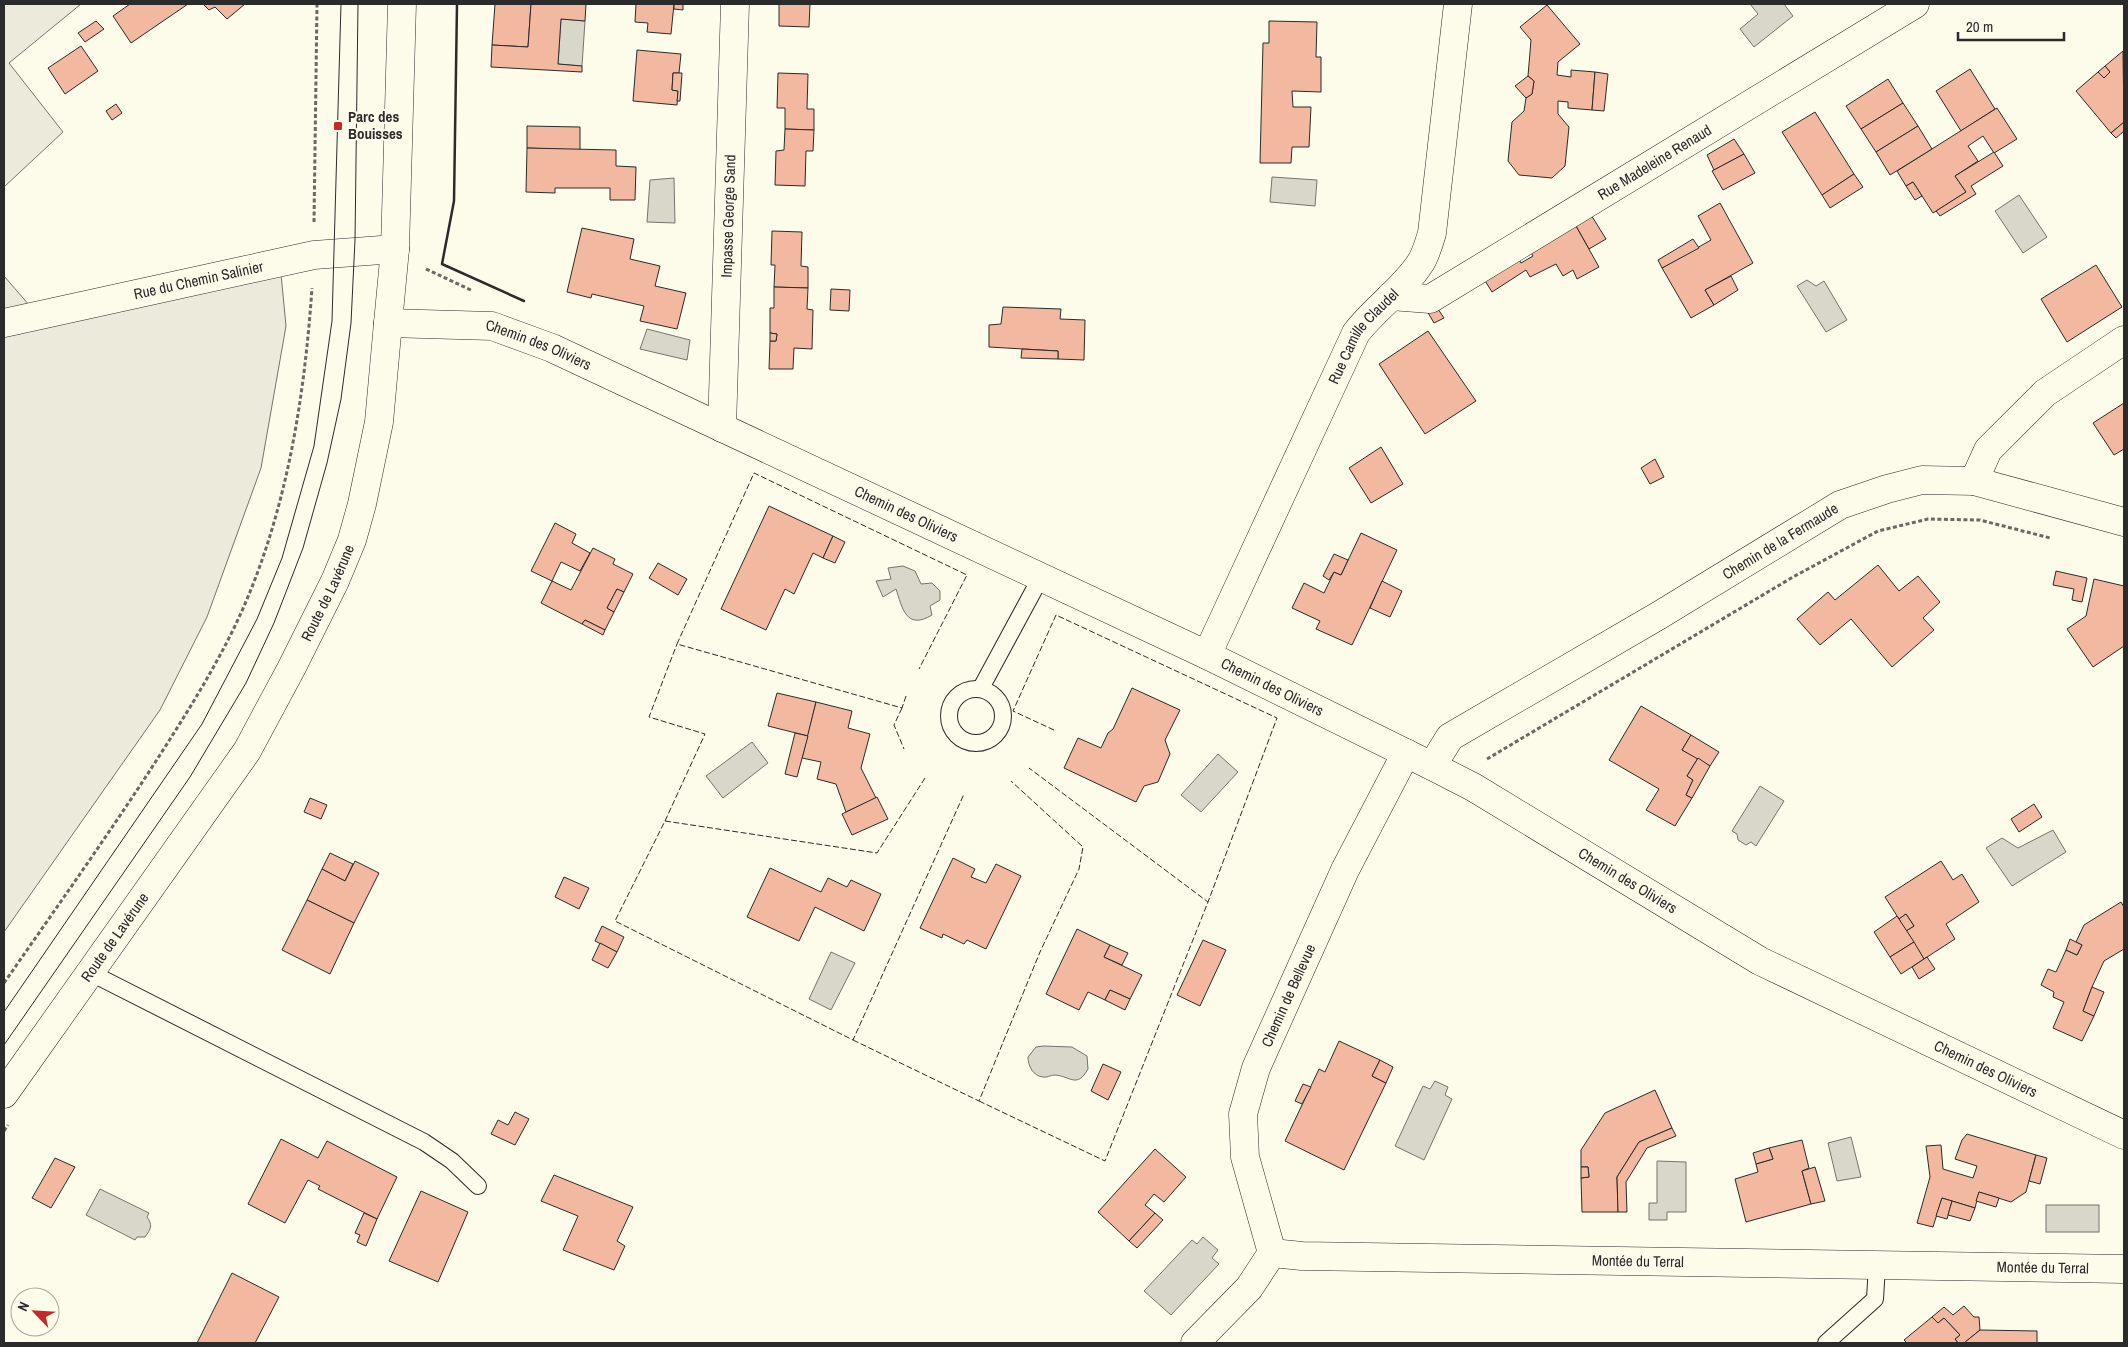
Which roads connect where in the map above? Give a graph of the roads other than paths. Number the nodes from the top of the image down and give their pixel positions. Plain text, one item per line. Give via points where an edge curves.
1 (402, 4) edge
2 (735, 4) edge
3 (1458, 4) edge
4 (1914, 4) edge
5 (395, 249) junction
6 (1391, 296) junction
7 (4, 323) edge
8 (388, 323) junction
9 (2124, 340) edge
10 (722, 428) junction
11 (1974, 481) junction
12 (2124, 522) edge
13 (1041, 577) junction
14 (1207, 656) junction
15 (982, 688) dead end
16 (1406, 753) junction
17 (1432, 766) junction
18 (90, 973) junction
19 (4, 1094) edge
20 (2124, 1135) edge
21 (478, 1186) dead end
22 (1272, 1253) junction
23 (1877, 1265) junction
24 (2124, 1269) edge
25 (1195, 1343) edge
26 (1826, 1343) edge

1 - 5 street, Route de Lavérune
2 - 10 street, Impasse George Sand
3 - 6 street, Rue Camille Claudel via 1432,233 1422,260 1408,281
4 - 6 street, Rue Madeleine Renaud via 1430,299
5 - 7 street, Rue du Chemin Salinier via 314,255
5 - 8 street, Route de Lavérune
6 - 14 street, Rue Camille Claudel via 1371,313 1356,333
8 - 10 street, Chemin des Oliviers via 484,325 512,332
8 - 18 street, Route de Lavérune via 379,422 362,504 352,540 334,582 247,751
9 - 11 street via 2045,393 1988,450
10 - 13 street, Chemin des Oliviers
11 - 12 street, Chemin de la Fermaude
11 - 17 street, Chemin de la Fermaude via 1922,480 1840,506 1450,737
13 - 14 street, Chemin des Oliviers
13 - 15 lane
14 - 16 street, Chemin des Oliviers
16 - 17 street, Chemin des Oliviers
16 - 22 street, Chemin de Bellevue via 1345,870 1256,1068 1243,1114 1245,1157
17 - 20 street, Chemin des Oliviers via 1473,787 1760,960
18 - 19 street, Route de Lavérune
18 - 21 lane via 424,1142 452,1161
22 - 23 street, Montée du Terral
22 - 25 street via 1249,1288
23 - 24 street, Montée du Terral
23 - 26 lane via 1875,1299

